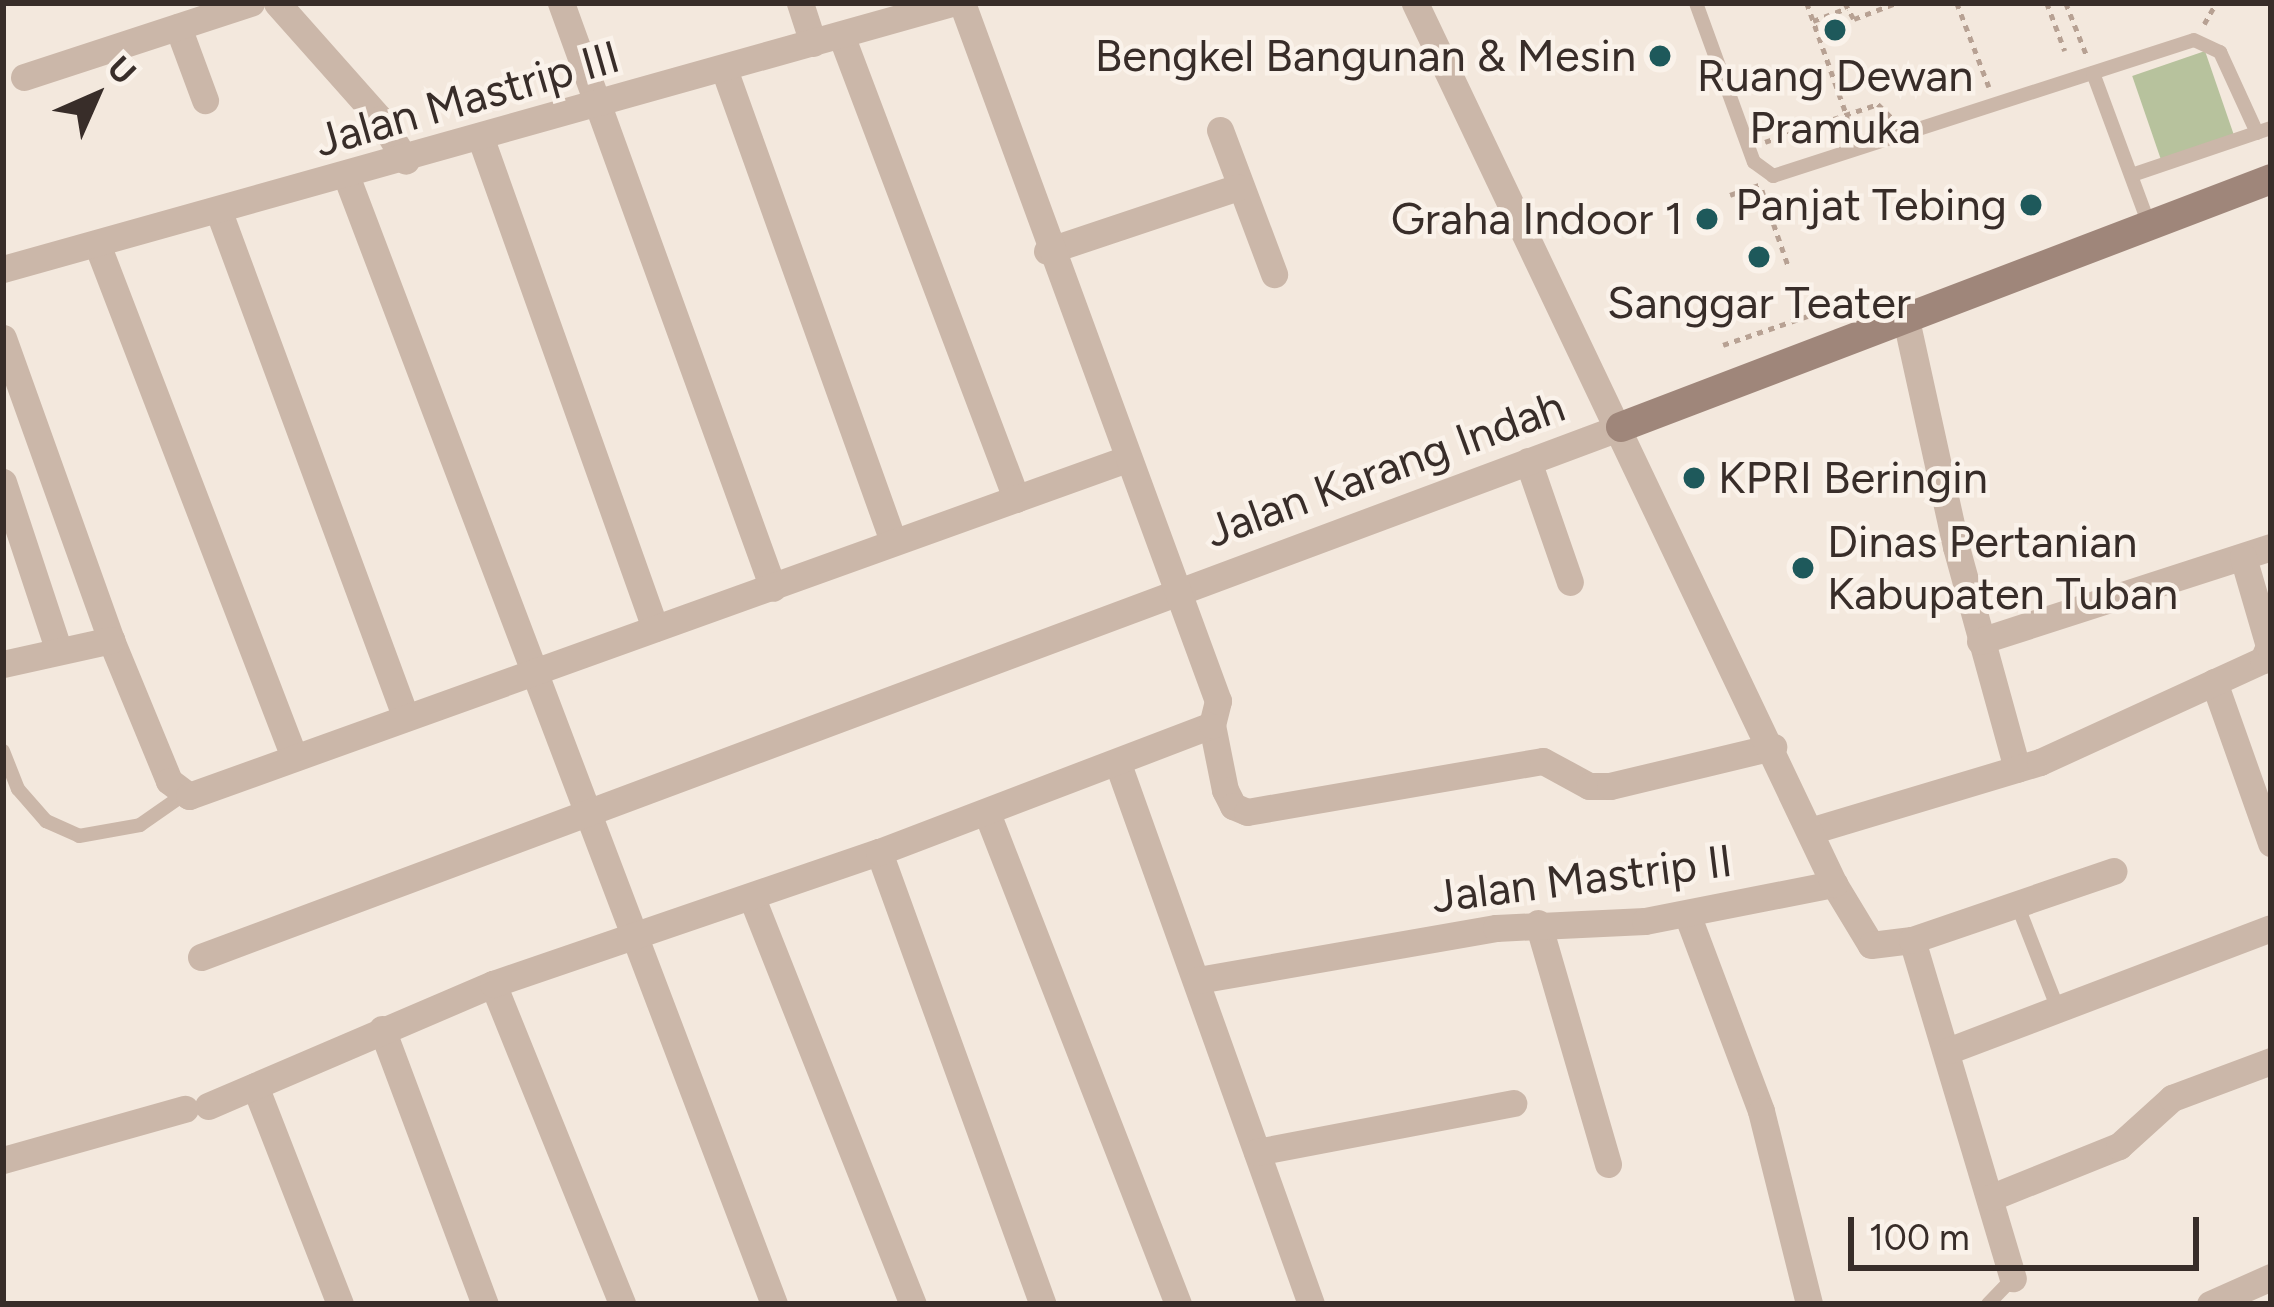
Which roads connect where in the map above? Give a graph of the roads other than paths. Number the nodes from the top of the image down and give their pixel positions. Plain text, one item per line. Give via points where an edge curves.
1 (251, 3) edge
2 (277, 3) edge
3 (560, 3) edge
4 (800, 3) edge
5 (952, 3) edge
6 (962, 3) edge
7 (1415, 3) edge
8 (1696, 3) edge
9 (178, 27) junction
10 (827, 39) junction
11 (724, 69) junction
12 (2093, 73) junction
13 (25, 77) dead end
14 (205, 100) dead end
15 (597, 105) junction
16 (1220, 130) dead end
17 (2264, 130) edge
18 (481, 139) junction
19 (406, 161) junction
20 (2132, 175) junction
21 (346, 178) junction
22 (2271, 179) edge
23 (1238, 187) junction
24 (219, 212) junction
25 (2149, 224) junction
26 (97, 244) junction
27 (1047, 251) junction
28 (3, 269) edge
29 (1274, 274) dead end
30 (1905, 315) junction
31 (3, 338) edge
32 (15, 405) edge
33 (1621, 427) junction
34 (1124, 460) junction
35 (1528, 461) junction
36 (3, 482) edge
37 (1016, 500) junction
38 (893, 541) junction
39 (2271, 548) edge
40 (2243, 556) junction
41 (1570, 582) dead end
42 (773, 588) junction
43 (1178, 590) junction
44 (656, 628) junction
45 (111, 640) junction
46 (1980, 641) junction
47 (59, 651) junction
48 (2270, 652) edge
49 (3, 664) edge
50 (534, 670) junction
51 (2214, 682) junction
52 (404, 713) junction
53 (1212, 725) junction
54 (1773, 747) junction
55 (3, 751) edge
56 (294, 757) junction
57 (1118, 764) junction
58 (2017, 769) junction
59 (183, 795) junction
60 (987, 813) junction
61 (590, 814) junction
62 (1810, 831) junction
63 (2271, 843) edge
64 (879, 852) junction
65 (2113, 871) dead end
66 (1834, 884) junction
67 (752, 898) junction
68 (2017, 904) junction
69 (1687, 914) junction
70 (1538, 923) junction
71 (2271, 928) edge
72 (635, 938) junction
73 (1912, 940) junction
74 (200, 958) dead end
75 (1198, 980) junction
76 (493, 985) junction
77 (2058, 1010) junction
78 (382, 1029) junction
79 (1950, 1050) junction
80 (2271, 1061) edge
81 (255, 1086) junction
82 (1513, 1103) dead end
83 (1257, 1152) junction
84 (3, 1160) edge
85 (1608, 1164) dead end
86 (1992, 1197) junction
87 (2271, 1277) edge
88 (2013, 1278) joint
89 (2220, 1302) edge
90 (340, 1304) edge
91 (485, 1304) edge
92 (622, 1304) edge
93 (774, 1304) edge
94 (913, 1304) edge
95 (1042, 1304) edge
96 (1178, 1304) edge
97 (1310, 1304) edge
98 (1809, 1304) edge
99 (1988, 1304) edge

1 - 9 street
2 - 19 street via 380,119
3 - 15 street
4 - 10 street
5 - 10 street, Jalan Mastrip III
6 - 27 street
7 - 33 street
8 - 12 lane via 1751,155 1781,177
9 - 13 street
9 - 14 street
10 - 11 street, Jalan Mastrip III
10 - 37 street
11 - 15 street, Jalan Mastrip III
11 - 38 street
12 - 17 lane via 2194,40 2220,52
12 - 20 lane
15 - 18 street, Jalan Mastrip III
15 - 42 street
16 - 23 street
17 - 20 lane
18 - 19 street, Jalan Mastrip III
18 - 44 street
19 - 21 street, Jalan Mastrip III
20 - 25 lane
21 - 24 street, Jalan Mastrip III
21 - 50 street
22 - 25 street
23 - 27 street
23 - 29 street
24 - 26 street, Jalan Mastrip III
24 - 52 street
25 - 30 street
26 - 28 street, Jalan Mastrip III
26 - 56 street
27 - 34 street
30 - 33 street
30 - 46 street
31 - 32 street
32 - 45 street
33 - 35 street, Jalan Karang Indah
33 - 54 street
34 - 37 street
34 - 43 street
35 - 41 street
35 - 43 street, Jalan Karang Indah
36 - 47 street
37 - 38 street
38 - 42 street
39 - 40 street
40 - 46 street
40 - 48 street
42 - 44 street
43 - 53 street via 1218,701
43 - 61 street, Jalan Karang Indah
44 - 50 street
45 - 47 street
45 - 59 street via 169,782
46 - 58 street
47 - 49 street
48 - 51 street
50 - 52 street
50 - 61 street
51 - 58 street
51 - 63 street
52 - 56 street
53 - 54 street via 1225,790 1247,812 1543,761 1589,786 1610,786
53 - 57 street
54 - 62 street
55 - 59 lane via 19,789 46,821 79,836 140,825
56 - 59 street
57 - 60 street
57 - 75 street
58 - 62 street
60 - 64 street
60 - 96 street
61 - 72 street
61 - 74 street, Jalan Karang Indah
62 - 66 street
64 - 67 street
64 - 95 street
65 - 68 street
66 - 69 street, Jalan Mastrip II
66 - 73 street via 1871,945
67 - 72 street
67 - 94 street
68 - 73 street
68 - 77 lane
69 - 70 street, Jalan Mastrip II
69 - 98 street via 1761,1111
70 - 75 street, Jalan Mastrip II
70 - 85 street
71 - 77 street
72 - 76 street
72 - 93 street
73 - 79 street
75 - 83 street
76 - 78 street
76 - 92 street
77 - 79 street
78 - 81 street
78 - 91 street
79 - 86 street
80 - 86 street via 2172,1098 2119,1146
81 - 84 street
81 - 90 street
82 - 83 street
83 - 97 street
86 - 88 street
87 - 89 street
88 - 99 lane

